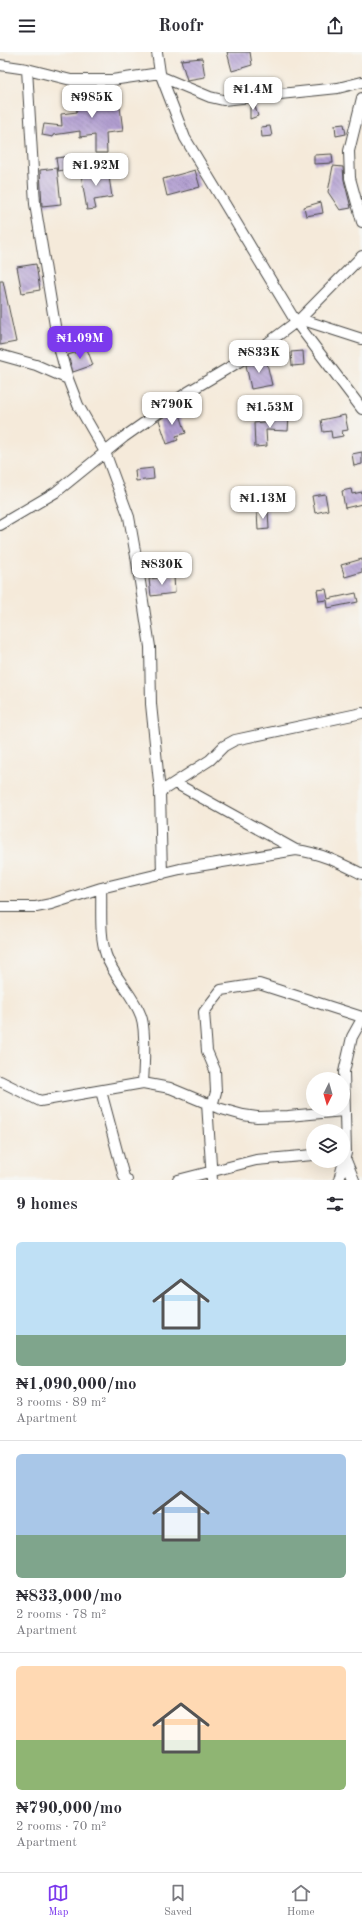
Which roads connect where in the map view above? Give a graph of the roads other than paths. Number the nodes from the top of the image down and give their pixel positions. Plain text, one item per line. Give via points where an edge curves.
1 (157, 52) edge
2 (0, 65) edge
3 (27, 69) junction
4 (161, 75) junction
5 (362, 82) edge
6 (362, 98) edge
7 (362, 222) edge
8 (362, 256) edge
9 (298, 321) junction
10 (362, 339) edge
11 (0, 355) edge
12 (68, 378) junction
13 (362, 409) edge
14 (105, 452) junction
15 (0, 525) edge
16 (362, 713) edge
17 (175, 782) junction
18 (160, 792) junction
19 (296, 850) junction
20 (162, 874) junction
21 (362, 874) edge
22 (101, 888) junction
23 (0, 907) edge
24 (362, 1018) edge
25 (344, 1072) edge
26 (0, 1082) edge
27 (143, 1083) junction
28 (101, 1091) junction
29 (209, 1104) junction
30 (306, 1114) edge
31 (306, 1156) edge
32 (341, 1168) edge
33 (349, 1168) edge
34 (212, 1175) edge
35 (127, 1180) edge
36 (178, 1180) edge
37 (339, 1180) edge
38 (354, 1180) edge

1 - 4 street
2 - 3 street
3 - 4 street via 71,80 112,80
3 - 12 street via 35,204 58,344
4 - 5 street via 210,97 223,100 338,88
4 - 9 street via 184,138
6 - 7 street via 349,151 350,178
8 - 9 street
9 - 10 street
9 - 13 street
9 - 14 street via 257,352 188,392
11 - 12 street via 36,365
12 - 14 street via 78,405
14 - 15 street via 56,492
14 - 18 street via 129,517 137,562 150,647 151,704
16 - 17 street via 235,740 224,746 210,760
17 - 18 street
17 - 19 street
18 - 20 street
19 - 20 street
19 - 21 street via 325,856
20 - 22 street
22 - 23 street via 36,907
22 - 27 street via 102,939 105,954 141,1016
24 - 25 street via 352,1038
24 - 29 street via 259,984 221,990 204,1012 207,1051 215,1070 216,1092
26 - 28 street via 40,1101
27 - 28 street
27 - 29 street via 170,1088
28 - 35 street via 124,1177
29 - 30 street via 257,1117
29 - 34 street
31 - 34 street via 256,1160
32 - 37 street
33 - 38 street
34 - 36 street

